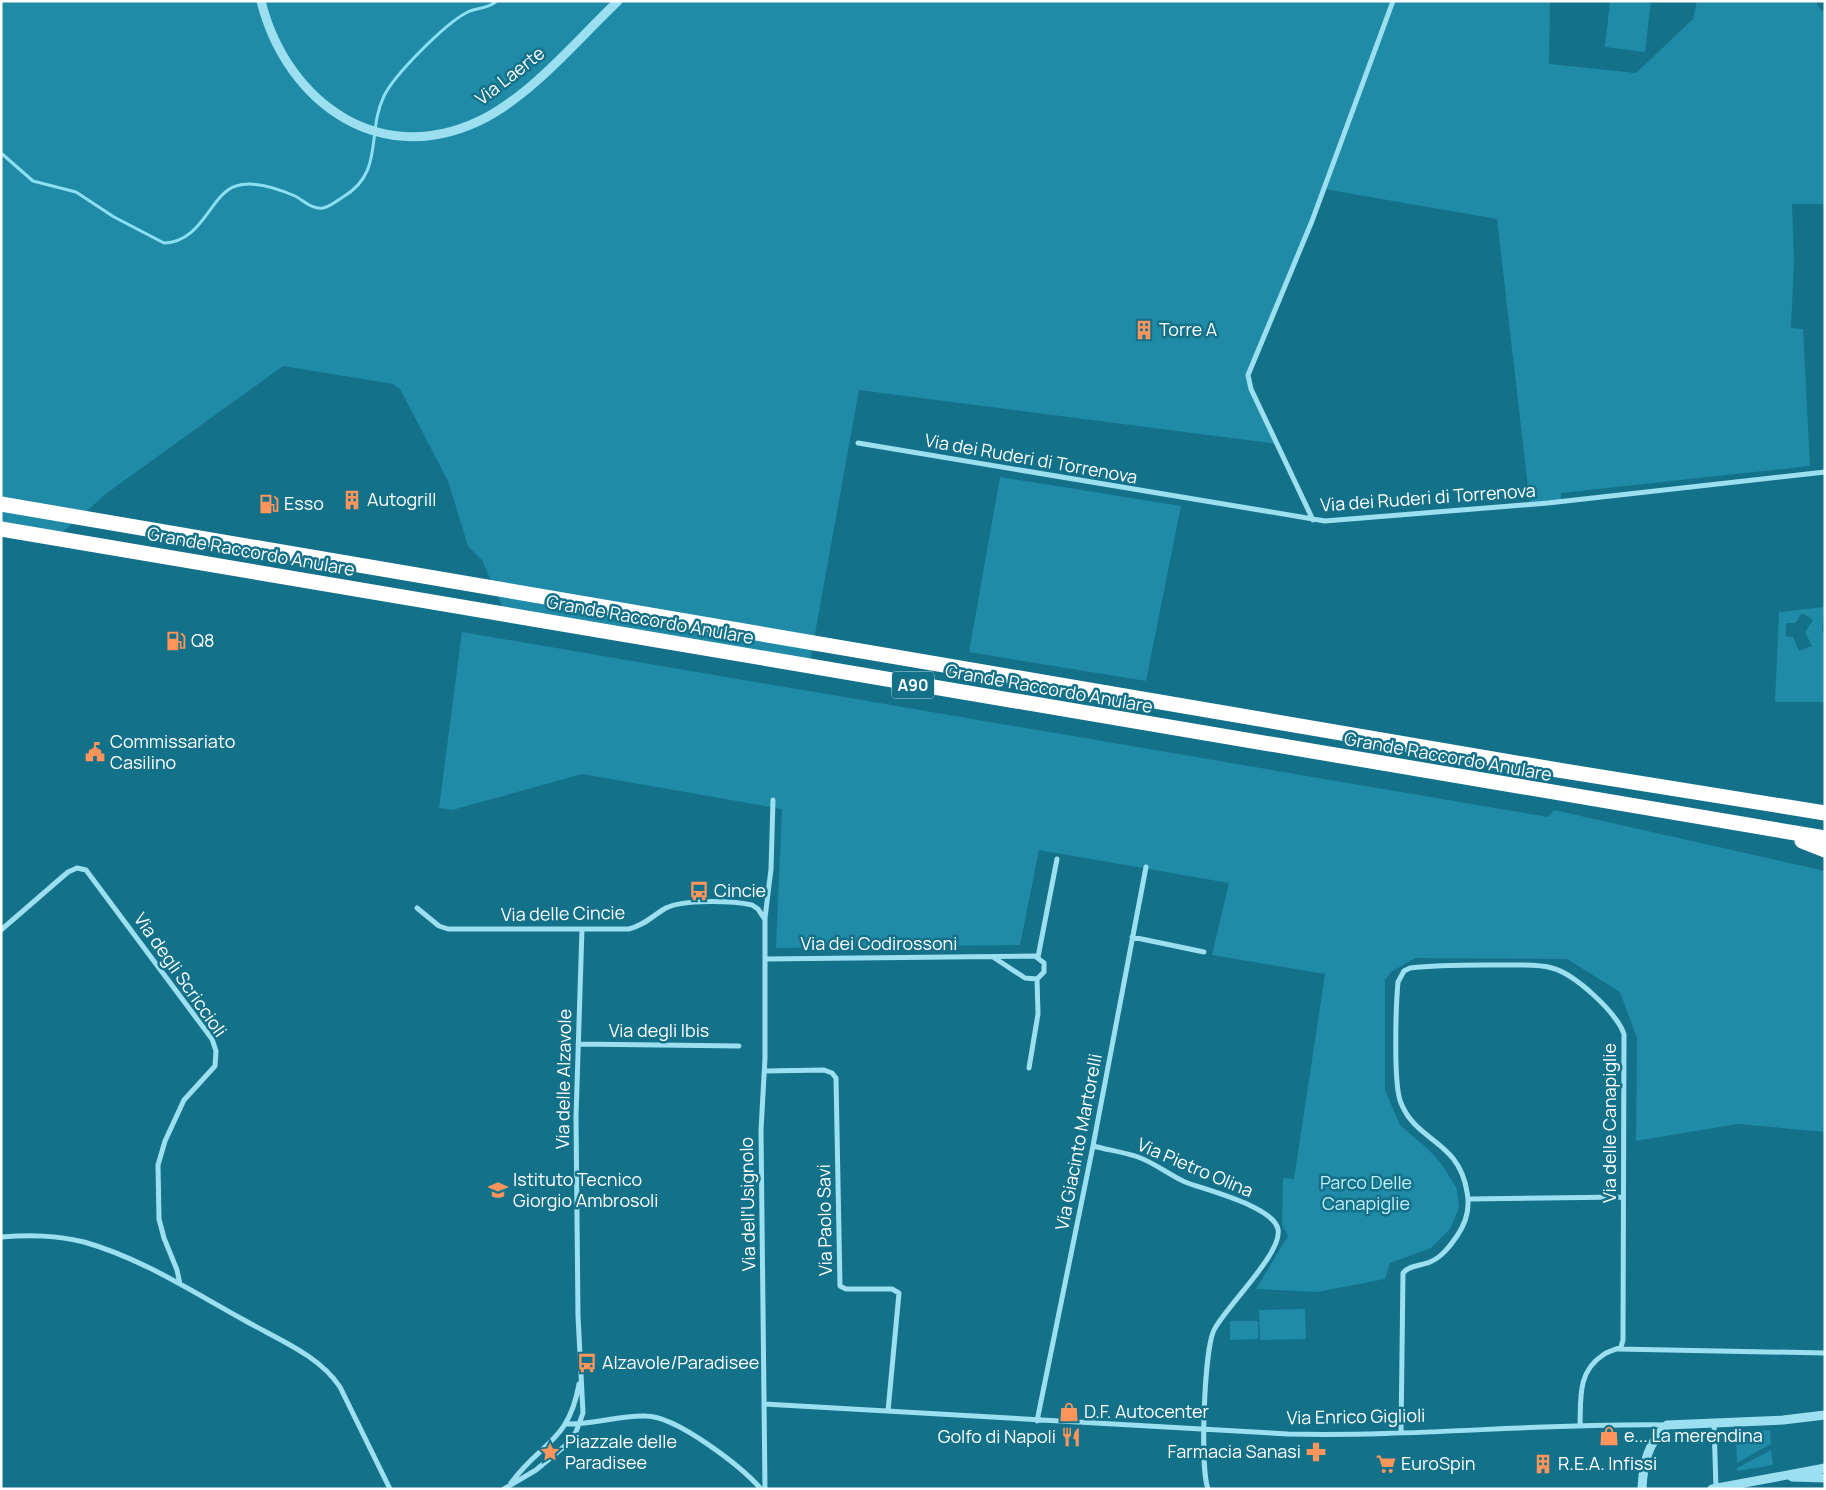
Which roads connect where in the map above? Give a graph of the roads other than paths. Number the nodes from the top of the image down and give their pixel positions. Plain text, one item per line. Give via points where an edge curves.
1 (261, 1) edge
2 (618, 1) edge
3 (1393, 1) edge
4 (858, 443) dead end
5 (1825, 472) edge
6 (1, 504) edge
7 (1313, 520) junction
8 (1, 528) edge
9 (1730, 797) junction
10 (773, 800) dead end
11 (1825, 803) edge
12 (1825, 813) edge
13 (1767, 829) junction
14 (1825, 838) edge
15 (1825, 850) edge
16 (1057, 859) dead end
17 (1146, 866) dead end
18 (417, 908) dead end
19 (765, 918) junction
20 (582, 929) junction
21 (1, 930) edge
22 (1132, 937) junction
23 (1204, 952) dead end
24 (993, 956) junction
25 (1038, 957) junction
26 (765, 958) junction
27 (1037, 979) junction
28 (578, 1044) junction
29 (739, 1046) dead end
30 (1029, 1068) dead end
31 (764, 1071) junction
32 (1093, 1146) junction
33 (1623, 1197) junction
34 (1468, 1199) junction
35 (1, 1237) edge
36 (180, 1284) junction
37 (1618, 1349) junction
38 (1825, 1353) edge
39 (580, 1381) junction
40 (764, 1404) junction
41 (888, 1412) junction
42 (1825, 1415) edge
43 (1037, 1421) junction
44 (1714, 1423) junction
45 (566, 1424) junction
46 (580, 1424) junction
47 (1667, 1425) junction
48 (1580, 1426) junction
49 (1206, 1431) junction
50 (1401, 1433) junction
51 (1825, 1468) edge
52 (1786, 1477) junction
53 (1825, 1478) edge
54 (510, 1485) junction
55 (1716, 1488) edge
56 (390, 1489) edge
57 (504, 1489) edge
58 (763, 1489) edge
59 (1208, 1489) edge
60 (1642, 1489) edge
61 (1712, 1489) edge

1 - 2 street, Via Laerte via 274,42 293,74 323,104 358,124 410,136 432,135 490,115 536,79
3 - 7 street via 1312,221 1248,375 1251,389
4 - 7 street, Via dei Ruderi di Torrenova
5 - 7 street, Via dei Ruderi di Torrenova via 1548,503
6 - 9 highway, Grande Raccordo Anulare / A90
8 - 13 highway, Grande Raccordo Anulare / A90
9 - 11 highway via 1765,794
9 - 12 highway, Grande Raccordo Anulare / A90
10 - 19 street
13 - 14 highway, Grande Raccordo Anulare / A90
13 - 15 highway
16 - 25 street
17 - 22 street, Via Giacinto Martorelli
18 - 20 street, Via delle Cincie via 439,926 448,929
19 - 20 street, Via delle Cincie via 752,905 704,903 668,907 649,922 634,928
19 - 26 street, Via dell'Usignolo
20 - 28 street, Via delle Alzavole
21 - 36 street, Via degli Scriccioli via 68,872 77,868 86,870 212,1039 216,1051 215,1066 184,1100 164,1141 158,1165 159,1219
22 - 23 street
22 - 32 street, Via Giacinto Martorelli
24 - 25 street, Via dei Codirossoni
24 - 26 street, Via dei Codirossoni
24 - 27 street via 1025,978
25 - 27 street via 1045,966
26 - 31 street, Via dell'Usignolo
27 - 30 street via 1038,1014
28 - 29 street, Via degli Ibis
28 - 39 street, Via delle Alzavole
31 - 40 street, Via dell'Usignolo via 760,1148
31 - 41 street, Via Paolo Savi via 827,1070 836,1078 840,1286 846,1289 894,1289 899,1296
32 - 43 street, Via Giacinto Martorelli
32 - 49 street, Via Pietro Olina via 1138,1157 1184,1181 1251,1206 1274,1220 1278,1228 1273,1250 1212,1335 1205,1375
33 - 34 street
33 - 34 street, Via delle Canapiglie via 1625,1046 1621,1028 1609,1012 1572,978 1549,967 1468,965 1410,968 1401,975 1398,987 1399,1098 1413,1121 1458,1163
33 - 37 street, Via delle Canapiglie via 1624,1332
34 - 50 street via 1462,1228 1446,1250 1403,1273
35 - 36 street via 44,1235 84,1242 127,1258
36 - 56 street via 306,1355 328,1372 343,1392
37 - 38 street
37 - 48 street via 1599,1358 1585,1373
39 - 45 street
39 - 46 street via 584,1409
40 - 41 street, Via Enrico Giglioli
40 - 58 street, Via dell'Usignolo
41 - 43 street, Via Enrico Giglioli
42 - 44 street, Via Enrico Giglioli
43 - 49 street, Via Enrico Giglioli
44 - 47 street, Via Enrico Giglioli
44 - 55 street
45 - 46 street
45 - 54 street
46 - 54 street via 566,1445 536,1470
46 - 58 street via 636,1416 660,1418 735,1462
47 - 48 street, Via Enrico Giglioli
47 - 60 street via 1647,1453
48 - 50 street, Via Enrico Giglioli
49 - 50 street, Via Enrico Giglioli via 1343,1435
49 - 59 street
51 - 52 street
52 - 53 street
52 - 55 street
54 - 57 street
55 - 61 street

